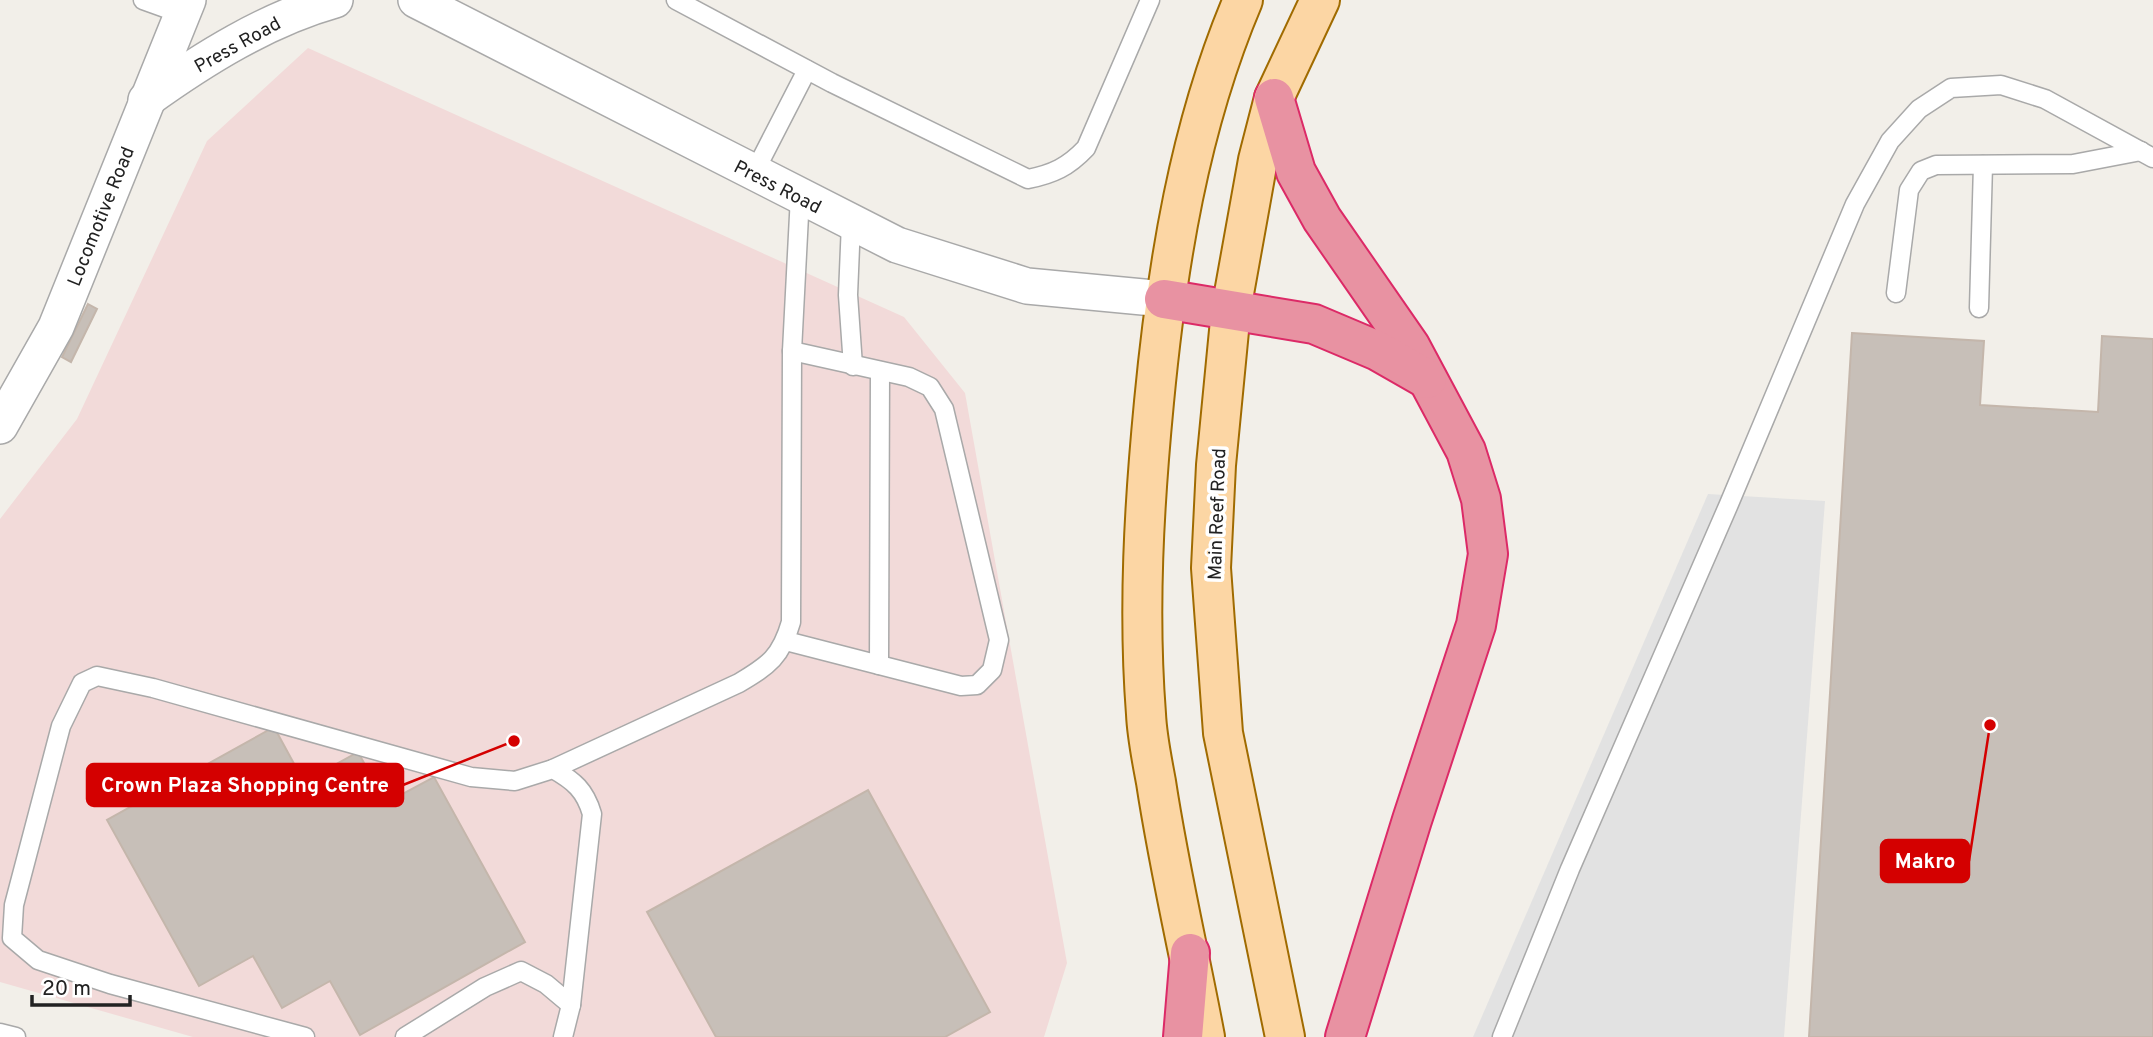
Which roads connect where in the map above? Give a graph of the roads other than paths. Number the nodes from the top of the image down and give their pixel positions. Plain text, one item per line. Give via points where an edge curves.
1 (143, 0) edge
2 (335, 0) edge
3 (416, 0) edge
4 (676, 0) edge
5 (1150, 0) edge
6 (1242, 0) edge
7 (1320, 0) edge
8 (185, 7) edge
9 (807, 70) junction
10 (1274, 98) junction
11 (146, 100) junction
12 (2147, 154) edge
13 (1983, 165) junction
14 (754, 173) junction
15 (800, 196) junction
16 (851, 223) junction
17 (1896, 293) dead end
18 (1164, 299) junction
19 (1979, 308) dead end
20 (1231, 310) junction
21 (792, 351) junction
22 (853, 366) junction
23 (880, 371) junction
24 (1429, 380) junction
25 (0, 425) edge
26 (786, 641) junction
27 (878, 665) junction
28 (553, 769) junction
29 (1190, 953) junction
30 (571, 1005) junction
31 (0, 1033) edge
32 (16, 1037) edge
33 (305, 1037) edge
34 (405, 1037) edge
35 (563, 1037) edge
36 (1183, 1037) edge
37 (1205, 1037) edge
38 (1285, 1037) edge
39 (1345, 1037) edge
40 (1503, 1037) edge

1 - 8 lane
2 - 11 street, Press Road via 276,22
3 - 14 street, Press Road
4 - 9 lane
5 - 9 lane via 1086,148 1055,173 1028,179
6 - 18 main road via 1212,86 1186,183
7 - 10 main road, Main Reef Road
8 - 11 street, Locomotive Road
9 - 14 lane
10 - 20 main road, Main Reef Road
10 - 24 highway via 1296,172
11 - 25 street, Locomotive Road via 56,327
12 - 13 lane via 2073,164
12 - 40 lane via 2045,99 2001,85 1951,88 1919,109 1890,141 1855,204 1560,892
13 - 17 lane via 1936,165 1920,171 1909,190
13 - 19 lane
14 - 15 street, Press Road
15 - 16 street, Press Road
15 - 21 lane
16 - 18 street, Press Road via 897,245 1027,286
16 - 22 lane via 848,295
18 - 20 highway
18 - 29 main road via 1142,585 1146,716 1165,839
20 - 24 highway via 1314,324 1378,351
20 - 38 main road, Main Reef Road via 1213,542 1215,647 1223,733
21 - 22 lane
21 - 26 lane via 791,622
22 - 23 lane
23 - 27 lane
23 - 27 lane via 930,387 944,409 999,640 992,670 977,685 961,686
24 - 39 highway via 1466,450 1481,499 1486,573 1476,625
26 - 27 lane
26 - 28 lane via 764,668 738,683
28 - 30 lane via 583,790 593,814
28 - 33 lane via 515,781 471,777 153,688 97,676 82,683 61,726 14,905 12,938 38,960
29 - 36 highway
29 - 37 main road
30 - 34 lane via 521,971 485,987
30 - 35 lane
31 - 32 lane

